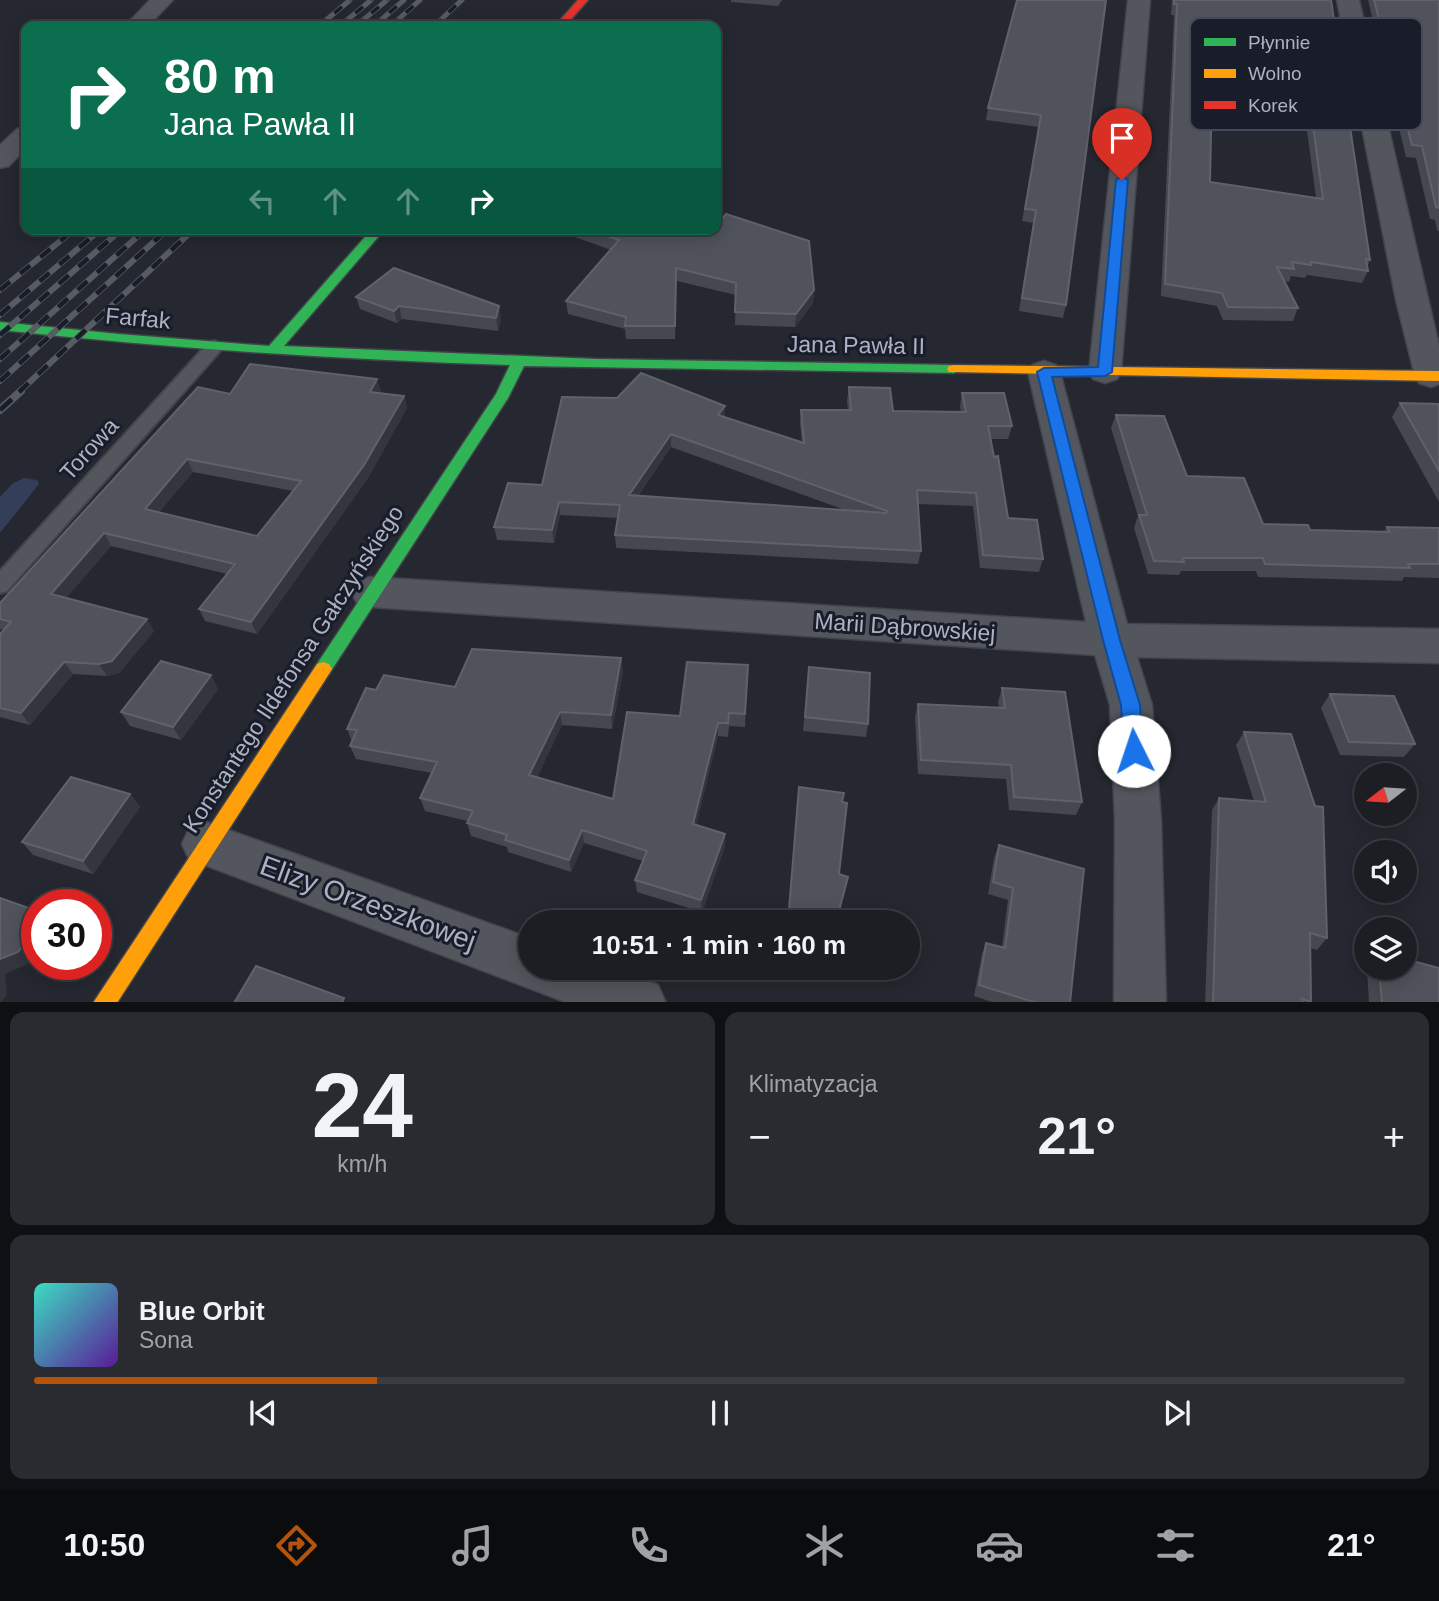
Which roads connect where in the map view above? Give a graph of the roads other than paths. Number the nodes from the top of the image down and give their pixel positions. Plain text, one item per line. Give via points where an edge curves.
1 (162, 0) edge
2 (583, 0) edge
3 (1139, 0) edge
4 (1348, 0) edge
5 (1352, 18) edge
6 (141, 21) edge
7 (564, 21) edge
8 (1375, 130) edge
9 (21, 139) edge
10 (0, 160) edge
11 (374, 235) edge
12 (0, 326) edge
13 (215, 346) junction
14 (272, 351) junction
15 (519, 361) junction
16 (1044, 372) junction
17 (1105, 372) junction
18 (1435, 376) edge
19 (0, 585) edge
20 (371, 592) junction
21 (1111, 640) junction
22 (1439, 646) edge
23 (206, 844) junction
24 (518, 959) edge
25 (577, 980) edge
26 (105, 1002) edge
27 (637, 1002) edge
28 (1140, 1002) edge

1 - 6 street
2 - 7 street
3 - 17 street
4 - 5 street
8 - 18 street via 1411,300
9 - 10 street
11 - 14 street
12 - 13 street, Farfak
13 - 14 street, Farfak
13 - 19 lane, Torowa
14 - 15 street, Jana Pawła II
15 - 16 street, Jana Pawła II
15 - 20 street, Konstantego Ildefonsa Gałczyńskiego via 502,395
16 - 17 street, Jana Pawła II
16 - 21 street
17 - 18 street, Jana Pawła II
20 - 21 street, Marii Dąbrowskiej
20 - 23 street, Konstantego Ildefonsa Gałczyńskiego
21 - 22 street, Marii Dąbrowskiej
21 - 28 street via 1131,705 1138,820
23 - 24 street, Elizy Orzeszkowej
23 - 26 street, Konstantego Ildefonsa Gałczyńskiego
25 - 27 street

